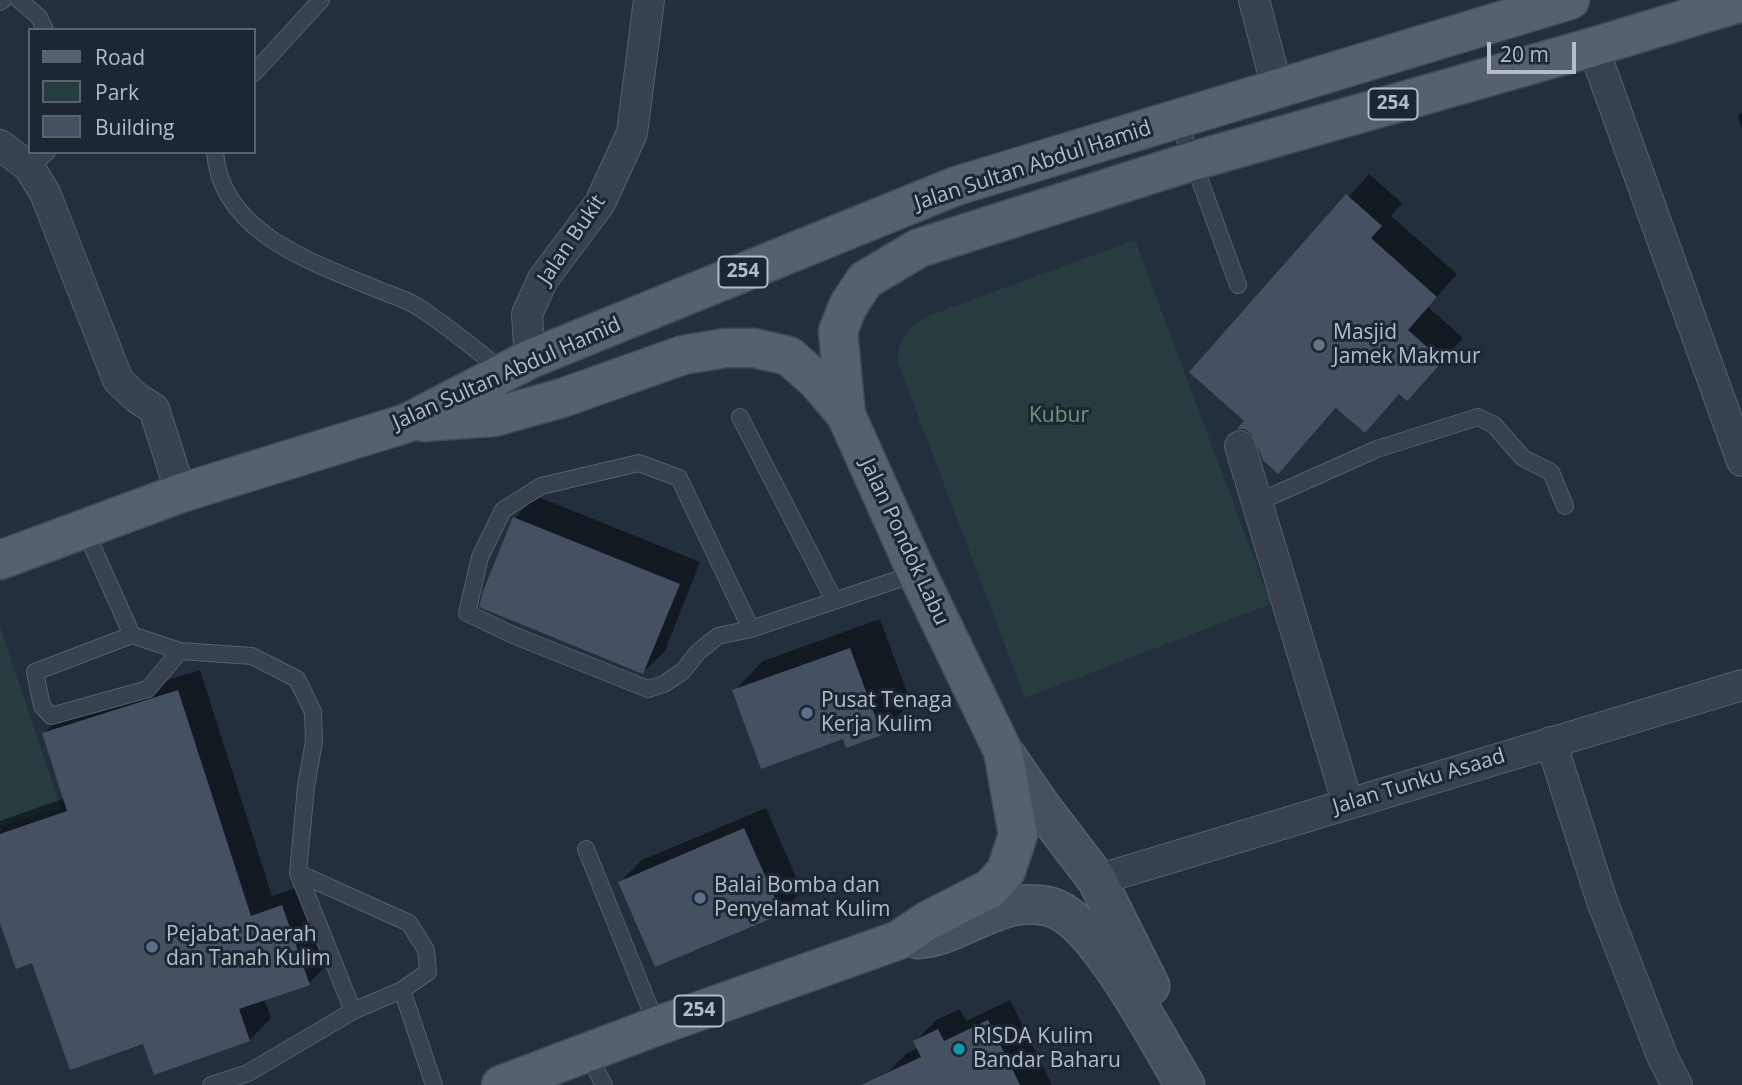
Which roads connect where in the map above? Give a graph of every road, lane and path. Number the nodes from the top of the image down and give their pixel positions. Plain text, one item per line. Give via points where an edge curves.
1 (19, 0) edge
2 (321, 0) edge
3 (649, 0) edge
4 (1254, 0) edge
5 (1570, 0) edge
6 (1742, 2) edge
7 (44, 28) edge
8 (1593, 47) junction
9 (256, 71) edge
10 (1278, 88) junction
11 (1178, 120) junction
12 (0, 145) edge
13 (215, 154) edge
14 (38, 160) edge
15 (1193, 161) junction
16 (1238, 285) dead end
17 (518, 366) junction
18 (846, 415) junction
19 (740, 417) dead end
20 (407, 423) junction
21 (1240, 446) dead end
22 (1742, 461) edge
23 (181, 493) junction
24 (1256, 503) junction
25 (1564, 506) dead end
26 (85, 530) junction
27 (0, 560) edge
28 (917, 573) junction
29 (834, 600) junction
30 (751, 629) junction
31 (132, 635) junction
32 (180, 651) junction
33 (1742, 685) edge
34 (1551, 742) junction
35 (1003, 751) junction
36 (1348, 804) junction
37 (586, 849) dead end
38 (298, 873) junction
39 (1097, 880) junction
40 (899, 940) junction
41 (402, 989) junction
42 (353, 1011) junction
43 (657, 1026) junction
44 (595, 1069) edge
45 (211, 1085) edge
46 (434, 1085) edge
47 (501, 1085) edge
48 (1186, 1085) edge
49 (1677, 1085) edge

1 - 7 lane via 39,17
2 - 9 lane
3 - 17 street, Jalan Bukit via 632,132 600,203 543,279 527,314
4 - 10 street
5 - 10 main road, Jalan Sultan Abdul Hamid / 254
6 - 8 main road, Jalan Sultan Abdul Hamid / 254
8 - 15 main road, Jalan Sultan Abdul Hamid / 254
8 - 22 street
10 - 11 main road, Jalan Sultan Abdul Hamid / 254
11 - 15 lane
11 - 17 main road, Jalan Sultan Abdul Hamid / 254 via 956,186
12 - 14 street
13 - 17 lane via 231,199 257,230 299,256 417,305
14 - 23 street via 45,193 118,380 153,409
15 - 16 lane
15 - 18 main road, Jalan Sultan Abdul Hamid / 254 via 919,248 864,281 838,331
17 - 20 main road, Jalan Sultan Abdul Hamid / 254
18 - 20 main road, Jalan Pondok Labu via 789,356 754,348 725,348 683,355 494,417
18 - 28 main road, Jalan Pondok Labu / 254
19 - 29 lane
20 - 23 main road, Jalan Sultan Abdul Hamid / 254
21 - 24 street
23 - 26 main road, Jalan Sultan Abdul Hamid / 254
24 - 25 lane via 1377,449 1478,417 1494,425 1523,458 1551,472
24 - 36 street
26 - 27 main road, Jalan Sultan Abdul Hamid / 254
26 - 31 lane
28 - 29 lane
28 - 35 main road, Jalan Pondok Labu / 254
29 - 30 lane
30 - 30 lane via 679,478 639,463 541,486 503,510 480,558 467,613 648,690 683,671 718,636
31 - 32 lane
31 - 32 lane via 35,672 42,706 51,716 148,689
32 - 38 lane via 252,656 297,680 313,712 314,732
33 - 34 street, Jalan Tunku Asaad
34 - 36 street, Jalan Tunku Asaad
34 - 49 street via 1602,901
35 - 39 main road, Jalan Pondok Labu
35 - 40 main road, 254 via 1018,835 1006,871 991,888
36 - 39 street, Jalan Tunku Asaad
37 - 43 lane
38 - 41 lane via 409,923 426,950 428,972
38 - 42 lane
39 - 48 main road, Jalan Pondok Labu via 1163,1013
40 - 43 main road, 254
40 - 48 main road via 928,939 1018,905 1056,909 1098,945
41 - 42 lane
41 - 46 lane
42 - 45 lane via 248,1073
43 - 44 main road, 254
44 - 47 main road, 254

